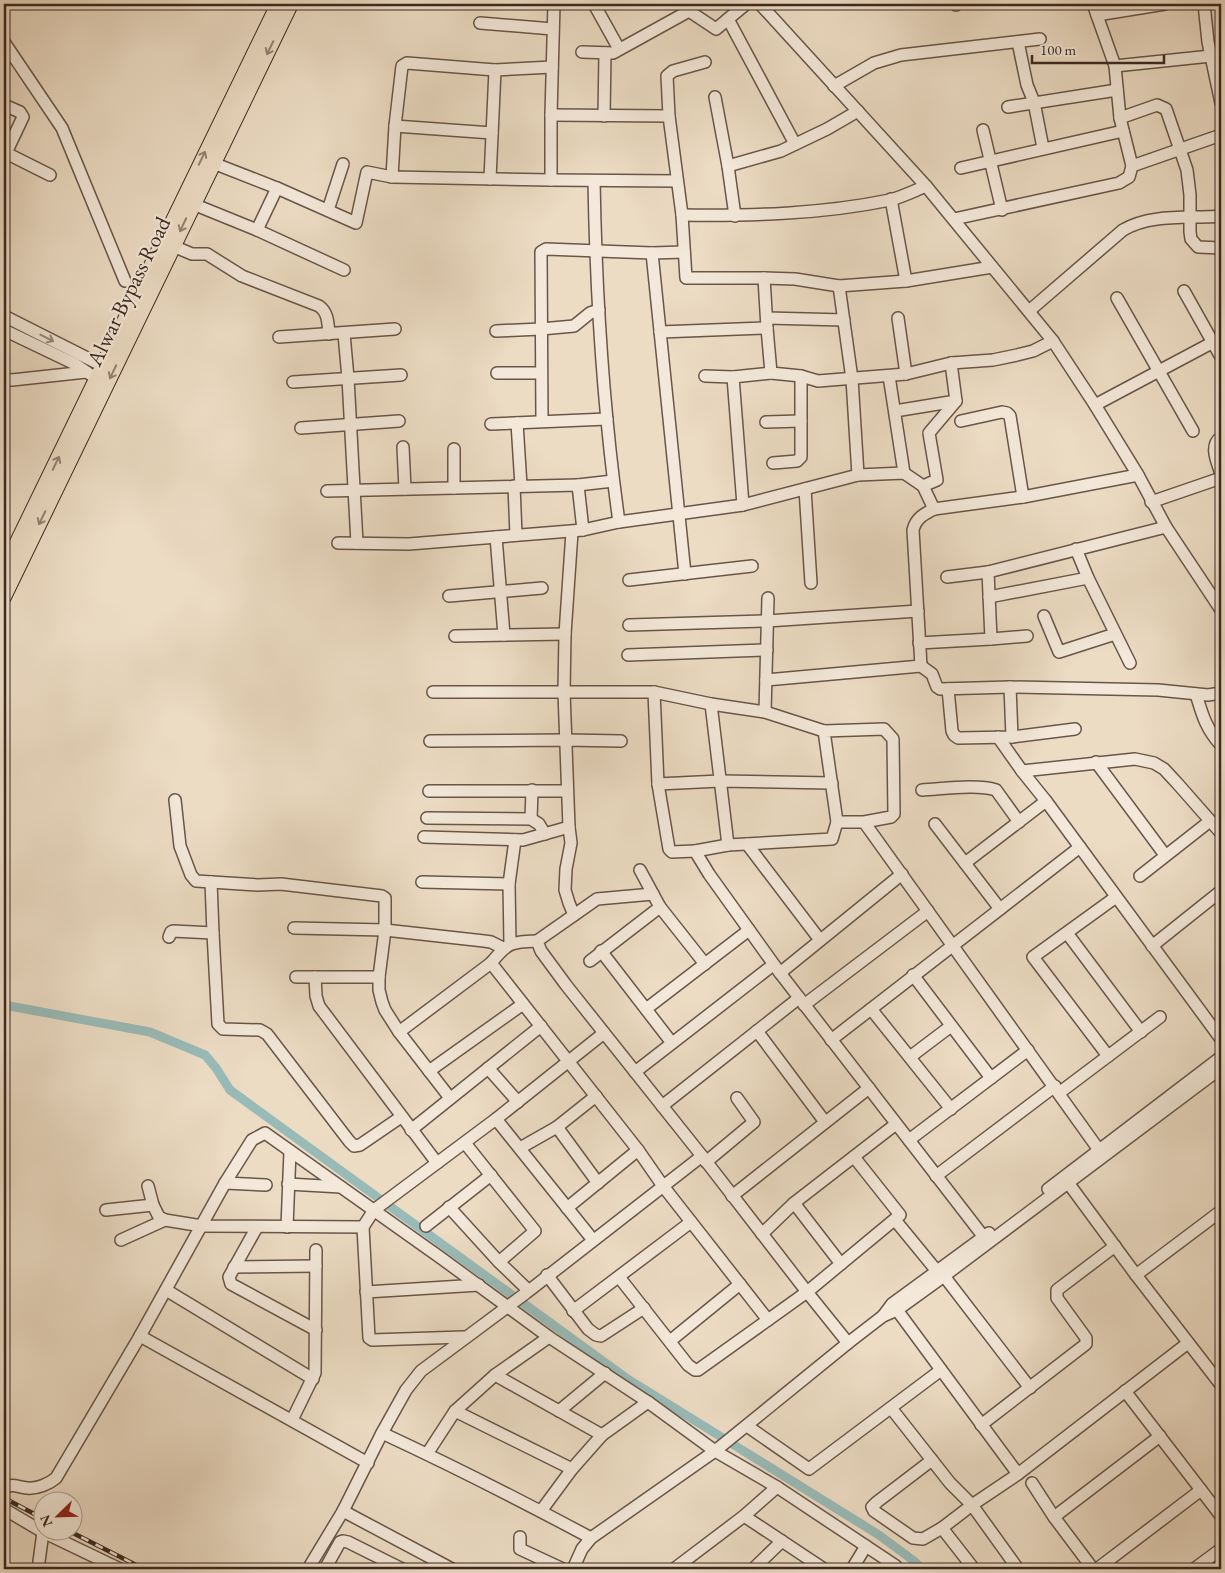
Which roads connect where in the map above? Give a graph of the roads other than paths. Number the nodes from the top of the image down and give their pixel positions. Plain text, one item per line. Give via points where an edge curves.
1 (278, 4) edge
2 (291, 4) edge
3 (554, 4) edge
4 (594, 4) edge
5 (746, 4) edge
6 (760, 4) edge
7 (1165, 4) edge
8 (1204, 4) edge
9 (1095, 9) edge
10 (728, 19) junction
11 (480, 23) dead end
12 (553, 29) junction
13 (1040, 39) dead end
14 (4, 42) edge
15 (1018, 42) junction
16 (619, 49) junction
17 (582, 52) dead end
18 (605, 53) junction
19 (1211, 56) junction
20 (705, 62) dead end
21 (1115, 66) junction
22 (552, 67) junction
23 (495, 70) junction
24 (834, 86) junction
25 (1118, 90) junction
26 (715, 98) dead end
27 (1221, 101) edge
28 (1034, 102) junction
29 (4, 105) edge
30 (1008, 107) dead end
31 (858, 111) junction
32 (551, 115) junction
33 (604, 116) junction
34 (669, 116) junction
35 (1120, 118) junction
36 (395, 126) junction
37 (982, 130) dead end
38 (1123, 131) junction
39 (492, 132) junction
40 (1221, 135) edge
41 (796, 144) junction
42 (1043, 148) junction
43 (1181, 149) junction
44 (5, 153) edge
45 (990, 160) junction
46 (343, 164) dead end
47 (728, 166) junction
48 (1132, 166) junction
49 (222, 167) junction
50 (961, 168) dead end
51 (50, 175) dead end
52 (392, 177) junction
53 (490, 179) junction
54 (551, 180) junction
55 (594, 181) junction
56 (677, 181) junction
57 (926, 186) junction
58 (277, 188) junction
59 (891, 199) junction
60 (193, 204) junction
61 (328, 210) junction
62 (1002, 210) junction
63 (682, 215) junction
64 (735, 216) junction
65 (1221, 216) edge
66 (1191, 218) junction
67 (954, 219) junction
68 (257, 230) junction
69 (1221, 248) edge
70 (596, 250) junction
71 (184, 251) junction
72 (684, 252) junction
73 (652, 253) junction
74 (992, 267) junction
75 (344, 270) dead end
76 (764, 278) junction
77 (125, 281) dead end
78 (906, 281) junction
79 (840, 286) junction
80 (1184, 291) dead end
81 (1117, 298) dead end
82 (599, 310) junction
83 (1029, 311) junction
84 (4, 316) edge
85 (898, 318) dead end
86 (844, 320) junction
87 (767, 323) junction
88 (396, 329) dead end
89 (541, 329) junction
90 (4, 330) edge
91 (496, 331) dead end
92 (660, 332) junction
93 (330, 334) junction
94 (344, 334) junction
95 (280, 337) dead end
96 (1217, 340) edge
97 (1052, 341) junction
98 (1221, 357) edge
99 (951, 363) junction
100 (1160, 371) junction
101 (95, 372) junction
102 (541, 372) junction
103 (497, 373) dead end
104 (771, 373) junction
105 (906, 374) junction
106 (401, 375) dead end
107 (705, 376) dead end
108 (801, 376) junction
109 (889, 376) junction
110 (733, 377) junction
111 (348, 378) junction
112 (4, 379) edge
113 (852, 379) junction
114 (293, 382) dead end
115 (956, 401) junction
116 (1095, 405) junction
117 (895, 412) junction
118 (606, 419) junction
119 (399, 421) dead end
120 (542, 421) junction
121 (801, 421) junction
122 (961, 421) dead end
123 (766, 422) dead end
124 (517, 423) junction
125 (491, 424) dead end
126 (351, 425) junction
127 (301, 428) dead end
128 (1193, 431) dead end
129 (1221, 437) edge
130 (403, 447) dead end
131 (454, 449) dead end
132 (773, 463) dead end
133 (904, 473) junction
134 (1221, 474) edge
135 (858, 475) junction
136 (1138, 475) junction
137 (1221, 478) edge
138 (614, 481) junction
139 (578, 484) junction
140 (517, 486) junction
141 (923, 486) junction
142 (454, 488) junction
143 (405, 489) junction
144 (805, 489) junction
145 (354, 490) junction
146 (326, 491) dead end
147 (1023, 497) junction
148 (1151, 502) junction
149 (744, 505) junction
150 (934, 509) junction
151 (680, 514) junction
152 (619, 522) junction
153 (1166, 527) junction
154 (578, 531) junction
155 (516, 536) junction
156 (496, 537) junction
157 (338, 543) dead end
158 (357, 543) junction
159 (1076, 549) junction
160 (752, 566) dead end
161 (4, 569) edge
162 (988, 572) junction
163 (685, 574) junction
164 (947, 578) dead end
165 (1088, 578) junction
166 (629, 580) dead end
167 (811, 583) dead end
168 (542, 588) dead end
169 (500, 591) junction
170 (449, 596) dead end
171 (4, 597) edge
172 (989, 597) junction
173 (768, 598) dead end
174 (1221, 610) edge
175 (918, 611) junction
176 (1044, 616) dead end
177 (767, 621) junction
178 (629, 624) dead end
179 (565, 634) junction
180 (1115, 634) junction
181 (504, 635) junction
182 (455, 636) dead end
183 (1027, 636) dead end
184 (991, 639) junction
185 (919, 644) junction
186 (766, 650) junction
187 (628, 655) dead end
188 (1130, 663) dead end
189 (920, 666) junction
190 (766, 680) junction
191 (1010, 687) junction
192 (948, 689) junction
193 (433, 692) dead end
194 (564, 692) junction
195 (654, 692) junction
196 (1221, 693) edge
197 (1196, 694) junction
198 (711, 704) junction
199 (765, 712) junction
200 (1075, 730) dead end
201 (824, 731) junction
202 (1012, 736) junction
203 (998, 737) junction
204 (565, 740) junction
205 (430, 742) dead end
206 (621, 742) dead end
207 (1221, 745) edge
208 (1096, 762) junction
209 (1022, 771) junction
210 (720, 781) junction
211 (832, 783) junction
212 (658, 784) junction
213 (532, 790) junction
214 (567, 790) junction
215 (922, 790) dead end
216 (430, 791) dead end
217 (175, 800) dead end
218 (1046, 801) junction
219 (427, 818) dead end
220 (531, 818) junction
221 (1210, 821) junction
222 (837, 822) junction
223 (864, 822) junction
224 (1019, 822) junction
225 (936, 824) dead end
226 (569, 826) junction
227 (1221, 833) edge
228 (545, 834) junction
229 (424, 838) dead end
230 (514, 840) junction
231 (747, 844) junction
232 (728, 845) junction
233 (1080, 847) junction
234 (695, 851) junction
235 (1165, 855) junction
236 (965, 864) junction
237 (640, 870) dead end
238 (902, 874) junction
239 (1140, 876) dead end
240 (211, 882) junction
241 (422, 882) dead end
242 (509, 884) junction
243 (1221, 891) edge
244 (653, 894) junction
245 (1116, 897) junction
246 (660, 907) junction
247 (1000, 908) junction
248 (928, 911) junction
249 (574, 915) junction
250 (294, 928) dead end
251 (385, 930) junction
252 (749, 930) junction
253 (213, 933) junction
254 (1067, 933) junction
255 (169, 937) dead end
256 (820, 940) junction
257 (537, 941) junction
258 (952, 944) junction
259 (506, 946) junction
260 (1152, 946) junction
261 (601, 951) junction
262 (590, 961) dead end
263 (492, 963) junction
264 (705, 964) junction
265 (777, 969) junction
266 (913, 975) junction
267 (296, 977) dead end
268 (315, 977) junction
269 (379, 977) junction
270 (802, 1002) junction
271 (523, 1004) junction
272 (871, 1009) junction
273 (646, 1010) junction
274 (1160, 1017) dead end
275 (541, 1026) junction
276 (951, 1026) junction
277 (757, 1031) junction
278 (399, 1032) junction
279 (1141, 1032) junction
280 (604, 1033) junction
281 (1221, 1039) edge
282 (831, 1040) junction
283 (672, 1043) junction
284 (1028, 1050) junction
285 (1108, 1056) junction
286 (910, 1057) junction
287 (1221, 1057) edge
288 (569, 1061) junction
289 (488, 1068) junction
290 (1221, 1068) edge
291 (429, 1071) junction
292 (635, 1072) junction
293 (991, 1078) junction
294 (869, 1088) junction
295 (1057, 1090) junction
296 (596, 1096) junction
297 (450, 1098) junction
298 (737, 1098) dead end
299 (518, 1102) junction
300 (662, 1106) junction
301 (951, 1109) junction
302 (402, 1117) junction
303 (496, 1119) junction
304 (825, 1122) junction
305 (896, 1124) junction
306 (557, 1127) junction
307 (411, 1130) junction
308 (909, 1140) junction
309 (465, 1143) junction
310 (520, 1148) junction
311 (638, 1150) junction
312 (1099, 1150) junction
313 (290, 1151) junction
314 (854, 1156) junction
315 (704, 1159) junction
316 (437, 1163) junction
317 (491, 1175) junction
318 (936, 1176) junction
319 (225, 1183) junction
320 (598, 1183) junction
321 (288, 1184) junction
322 (1069, 1184) junction
323 (266, 1185) dead end
324 (148, 1186) dead end
325 (341, 1186) junction
326 (663, 1186) junction
327 (732, 1196) junction
328 (794, 1203) junction
329 (153, 1205) junction
330 (378, 1206) junction
331 (449, 1208) junction
332 (567, 1208) junction
333 (106, 1210) dead end
334 (1220, 1214) edge
335 (165, 1220) junction
336 (894, 1220) junction
337 (691, 1222) junction
338 (202, 1226) junction
339 (426, 1226) dead end
340 (257, 1227) junction
341 (287, 1227) junction
342 (363, 1227) junction
343 (762, 1234) junction
344 (983, 1236) junction
345 (121, 1240) dead end
346 (593, 1240) junction
347 (1115, 1246) junction
348 (316, 1250) dead end
349 (499, 1262) junction
350 (841, 1264) junction
351 (316, 1266) junction
352 (234, 1267) junction
353 (940, 1273) junction
354 (547, 1275) junction
355 (1136, 1275) junction
356 (619, 1277) junction
357 (740, 1284) junction
358 (479, 1285) junction
359 (166, 1290) junction
360 (366, 1292) junction
361 (807, 1292) junction
362 (519, 1297) junction
363 (644, 1308) junction
364 (897, 1310) junction
365 (573, 1311) junction
366 (883, 1316) junction
367 (768, 1320) junction
368 (316, 1330) junction
369 (140, 1336) junction
370 (549, 1337) junction
371 (463, 1338) junction
372 (670, 1341) junction
373 (848, 1343) junction
374 (1188, 1343) junction
375 (941, 1370) junction
376 (605, 1373) junction
377 (495, 1375) junction
378 (313, 1379) junction
379 (1221, 1385) edge
380 (1030, 1388) junction
381 (1125, 1392) junction
382 (648, 1402) junction
383 (891, 1408) junction
384 (455, 1411) junction
385 (559, 1411) junction
386 (292, 1420) junction
387 (981, 1425) junction
388 (747, 1426) junction
389 (382, 1433) junction
390 (602, 1435) junction
391 (1160, 1436) junction
392 (715, 1451) junction
393 (428, 1454) junction
394 (932, 1460) junction
395 (368, 1463) junction
396 (572, 1468) junction
397 (1018, 1474) junction
398 (1032, 1483) dead end
399 (777, 1487) junction
400 (4, 1488) edge
401 (1201, 1490) junction
402 (972, 1505) junction
403 (4, 1509) edge
404 (343, 1511) junction
405 (541, 1511) junction
406 (744, 1516) junction
407 (1221, 1516) edge
408 (1054, 1517) junction
409 (32, 1526) edge
410 (942, 1528) junction
411 (520, 1537) dead end
412 (591, 1538) junction
413 (42, 1540) edge
414 (60, 1540) edge
415 (782, 1541) junction
416 (866, 1546) junction
417 (1221, 1549) edge
418 (398, 1568) edge
419 (896, 1568) edge
420 (38, 1569) edge
421 (120, 1569) edge
422 (308, 1569) edge
423 (325, 1569) edge
424 (452, 1569) edge
425 (563, 1569) edge
426 (573, 1569) edge
427 (674, 1569) edge
428 (753, 1569) edge
429 (824, 1569) edge
430 (852, 1569) edge
431 (974, 1569) edge
432 (1018, 1569) edge
433 (1095, 1569) edge
434 (1194, 1569) edge

101 -> 1 main road, Alwar Bypass Road
2 -> 49 main road, Alwar Bypass Road
3 - 12 street
4 - 16 street
5 - 10 street
6 - 24 street
7 - 9 street
8 - 19 street
9 - 21 street
10 - 16 street via 716,29 689,11
10 - 41 street
11 - 12 street
12 - 22 street
13 - 15 street
14 - 77 street via 62,128
15 - 24 street via 887,58
15 - 28 street
16 - 18 street
17 - 18 street
18 - 33 street
19 - 21 street
19 - 27 street
20 - 34 street via 666,76
21 - 25 street
22 - 23 street
22 - 32 street
23 - 36 street via 404,64
23 - 39 street
24 - 31 street
25 - 28 street
25 - 35 street
26 - 47 street
28 - 30 street
28 - 42 street
29 - 44 street via 20,112 23,117
31 - 41 street
31 - 57 street
32 - 33 street
32 - 54 street
33 - 34 street
34 - 56 street
35 - 38 street
35 - 43 street via 1162,106
36 - 39 street
36 - 52 street
37 - 45 street
38 - 42 street
38 - 48 street
39 - 53 street
40 - 43 street
41 - 47 street
42 - 45 street
43 - 48 street
43 - 66 street via 1189,178
44 - 51 street
45 - 50 street
45 - 62 street
46 - 61 street
47 - 64 street
48 - 62 street via 1129,177 1119,183
49 - 58 street
49 - 60 main road, Alwar Bypass Road
52 - 53 street
52 - 61 street via 367,172 356,223
53 - 54 street
54 - 55 street
55 - 56 street
55 - 70 street
56 - 63 street
57 - 59 street
57 - 67 street
58 - 61 street
58 - 68 street
59 - 64 street via 812,212
59 - 78 street
60 - 68 street
60 -> 71 main road, Alwar Bypass Road
62 - 67 street
63 - 64 street
63 - 72 street
65 - 66 street
66 - 69 street via 1190,232 1194,243
66 - 83 street via 1132,225
67 - 74 street
68 - 75 street
70 - 73 street
70 - 82 street
70 - 89 street via 546,249 541,252
71 - 93 street via 207,254 242,276 319,306 326,314
71 -> 171 main road, Alwar Bypass Road
72 - 73 street
72 - 76 street via 686,278
73 - 92 street
74 - 78 street
74 - 83 street
76 - 79 street
76 - 87 street
78 - 79 street
79 - 86 street
80 - 96 street
81 - 100 street
82 - 89 street via 574,326
82 - 118 street
83 - 97 street
84 -> 101 street
85 - 105 street
86 - 87 street
86 - 113 street
87 - 92 street
87 - 104 street
88 - 94 street
89 - 91 street
89 - 102 street
90 - 101 street
92 - 151 street
93 - 94 street
93 - 95 street
94 - 111 street
96 - 98 street
96 - 100 street
97 - 99 street via 1016,355
97 - 116 street
99 - 105 street
99 - 115 street
100 - 116 street
100 - 128 street
101 - 112 street
161 -> 101 main road, Alwar Bypass Road
102 - 103 street
102 - 120 street
104 - 108 street
104 - 110 street
105 - 109 street
106 - 111 street
107 - 110 street
108 - 113 street via 818,381
108 - 121 street
109 - 113 street
109 - 117 street
110 - 149 street
111 - 114 street
111 - 126 street
113 - 135 street
115 - 117 street
115 - 141 street via 929,433 937,480
116 - 136 street
117 - 133 street
118 - 120 street
118 - 138 street
119 - 126 street
120 - 124 street
121 - 123 street
121 - 132 street via 800,459
122 - 147 street via 1002,412 1010,416
124 - 125 street
124 - 140 street
126 - 127 street
126 - 145 street
129 - 134 street via 1214,447
130 - 143 street
131 - 142 street
133 - 135 street
133 - 141 street
135 - 144 street
136 - 147 street
136 - 148 street
137 - 148 street
138 - 139 street
138 - 152 street
139 - 140 street
139 - 154 street
140 - 142 street
140 - 155 street
141 - 150 street
142 - 143 street
143 - 145 street
144 - 149 street
144 - 167 street
145 - 146 street
145 - 158 street
147 - 150 street
148 - 153 street
149 - 151 street
150 - 175 street via 919,517 913,530
151 - 152 street
151 - 163 street
152 - 154 street
153 - 159 street
153 - 174 street
154 - 155 street
154 - 179 street
155 - 156 street
156 - 158 street via 409,544
156 - 169 street
157 - 158 street
159 - 162 street
159 - 165 street
160 - 163 street
162 - 164 street
162 - 172 street
163 - 166 street
165 - 172 street
165 - 180 street
168 - 169 street
169 - 170 street
169 - 181 street
172 - 184 street
173 - 177 street
175 - 177 street
175 - 185 street
176 - 180 street via 1059,652
177 - 178 street
177 - 186 street
179 - 181 street
179 - 194 street
180 - 188 street
181 - 182 street
183 - 184 street
184 - 185 street
185 - 189 street
186 - 187 street
186 - 190 street
189 - 190 street
189 - 192 street via 932,674 937,687
190 - 199 street
191 - 192 street
191 - 197 street via 1158,690
191 - 202 street
192 - 203 street via 954,735 958,738
193 - 194 street
194 - 195 street
194 - 204 street
195 - 198 street
195 - 212 street
196 - 197 street
197 - 207 street via 1205,723
198 - 199 street
198 - 210 street
199 - 201 street
200 - 202 street
201 - 211 street
201 - 223 street via 884,729 893,740 894,814
202 - 203 street
203 - 209 street
204 - 205 street
204 - 206 street
204 - 214 street
208 - 209 street
208 - 221 street via 1135,759 1154,763 1171,776
208 - 235 street
209 - 218 street
210 - 211 street
210 - 212 street
210 - 232 street
211 - 222 street
212 - 234 street via 669,849 672,852
213 - 214 street
213 - 216 street
213 - 220 street
214 - 226 street
215 - 224 street via 977,787 996,790
217 - 240 street via 180,846 191,875 196,881
218 - 224 street
218 - 233 street
219 - 220 street
220 - 228 street
221 - 227 street
221 - 235 street
222 - 223 street
222 - 231 street via 832,839
223 - 238 street
224 - 236 street
225 - 236 street
226 - 228 street
226 - 249 street via 571,843 565,890
228 - 230 street
229 - 230 street
230 - 242 street
231 - 232 street
231 - 256 street
232 - 234 street
233 - 245 street
233 - 247 street
234 - 252 street
235 - 239 street
236 - 247 street
237 - 244 street
238 - 248 street
238 - 256 street
240 - 251 street via 281,884 382,896 386,901
240 - 253 street
241 - 242 street
242 - 259 street
243 - 260 street
244 - 246 street
244 - 249 street via 597,899
245 - 254 street
245 - 260 street
246 - 261 street
246 - 264 street
247 - 258 street
248 - 258 street
248 - 270 street
249 - 257 street
250 - 251 street
251 - 259 street
251 - 269 street
252 - 264 street
252 - 265 street
253 - 255 street via 174,931
253 - 302 street via 220,1027 260,1030 267,1034 354,1146
254 - 279 street
254 - 285 street via 1033,958
256 - 265 street
257 - 259 street
257 - 280 street via 541,951
258 - 266 street
258 - 284 street
259 - 263 street
260 - 281 street
261 - 262 street
261 - 273 street
263 - 271 street
263 - 278 street
264 - 273 street
265 - 270 street
265 - 283 street
266 - 272 street
266 - 276 street
267 - 268 street
268 - 269 street
268 - 302 street via 320,1006
269 - 278 street via 382,1002
270 - 277 street
270 - 282 street
271 - 275 street
271 - 291 street
272 - 282 street
272 - 286 street
273 - 283 street
274 - 279 street
275 - 288 street
275 - 289 street
276 - 286 street
276 - 293 street
277 - 300 street
277 - 304 street
278 - 291 street
279 - 285 street
280 - 288 street
280 - 292 street
282 - 294 street
283 - 292 street
284 - 293 street
284 - 295 street
285 - 295 street
286 - 301 street
287 - 312 street
288 - 296 street
288 - 299 street
289 - 297 street
289 - 299 street
290 - 322 street
291 - 297 street
292 - 300 street
293 - 301 street
294 - 304 street
294 - 305 street
295 - 312 street
295 - 318 street
296 - 306 street
296 - 311 street
297 - 307 street
298 - 315 street via 754,1122
299 - 303 street
300 - 315 street
301 - 308 street
302 - 307 street
303 - 309 street
303 - 310 street
304 - 327 street
305 - 308 street
305 - 314 street
306 - 310 street
306 - 320 street
307 - 316 street
308 - 318 street
309 - 316 street
309 - 317 street
310 - 332 street
311 - 320 street
311 - 326 street
312 - 344 street
313 - 319 street via 264,1133 252,1140
313 - 321 street
313 - 325 street
314 - 328 street
314 - 336 street via 900,1215
315 - 326 street
315 - 327 street
316 - 330 street
317 - 331 street
317 - 349 street via 535,1231
318 - 344 street
319 - 323 street
319 - 338 street
320 - 332 street
321 - 325 street
321 - 341 street
322 - 347 street
322 - 353 street
324 - 329 street
325 - 330 street
326 - 337 street
326 - 346 street
327 - 343 street
328 - 343 street
328 - 350 street
329 - 333 street
329 - 335 street via 159,1217
330 - 342 street
330 - 358 street
331 - 339 street
331 - 349 street
332 - 346 street
334 - 355 street
335 - 338 street
335 - 345 street
336 - 350 street
336 - 353 street
337 - 356 street
337 - 357 street
338 - 340 street
338 - 359 street
340 - 341 street
340 - 352 street
341 - 342 street
342 - 360 street
343 - 361 street
344 - 353 street
346 - 354 street
347 - 355 street
347 - 380 street via 1057,1290 1057,1298 1087,1342
348 - 351 street
349 - 362 street
350 - 361 street
351 - 352 street
351 - 368 street
352 - 368 street via 229,1277 231,1284
353 - 364 street
353 - 366 street via 892,1304
353 - 380 street
354 - 362 street
354 - 365 street
355 - 374 street
356 - 363 street
356 - 365 street
357 - 367 street
357 - 372 street
358 - 360 street
358 - 362 street
359 - 369 street
359 - 378 street
360 - 371 street via 369,1338 372,1340
361 - 367 street
361 - 373 street
362 - 370 street
362 - 371 street
363 - 365 street via 601,1336 588,1329
363 - 372 street
364 - 366 street
364 - 375 street
366 - 373 street
367 - 372 street via 698,1370 688,1365
368 - 378 street
369 - 386 street
369 - 400 street via 56,1478 32,1488 12,1484
370 - 376 street
370 - 377 street
371 - 389 street via 421,1370
373 - 388 street
374 - 379 street
374 - 381 street
375 - 383 street
375 - 387 street
376 - 382 street
376 - 385 street
377 - 384 street
377 - 385 street
378 - 386 street
380 - 387 street
381 - 391 street
381 - 397 street
382 - 390 street
382 - 392 street
383 - 388 street via 809,1470
383 - 394 street
384 - 393 street
384 - 396 street
385 - 390 street
386 - 395 street
387 - 397 street
388 - 392 street
389 - 393 street
389 - 395 street
390 - 396 street
391 - 401 street
391 - 408 street
392 - 399 street
392 - 412 street
393 - 405 street
394 - 402 street
394 - 410 street via 872,1507 918,1540
395 - 404 street
396 - 405 street
397 - 402 street
398 - 408 street
399 - 406 street
399 - 416 street
401 - 407 street
401 - 433 street
402 - 410 street
402 - 432 street
403 - 409 street
404 - 422 street
404 - 424 street
405 - 412 street
406 - 415 street
406 - 427 street
408 - 433 street
410 - 431 street
411 - 425 street via 520,1549
412 - 426 street
413 - 420 street
414 - 421 street
415 - 428 street
415 - 429 street
416 - 419 street
416 - 430 street
417 - 434 street
418 - 423 street via 344,1541 340,1542

